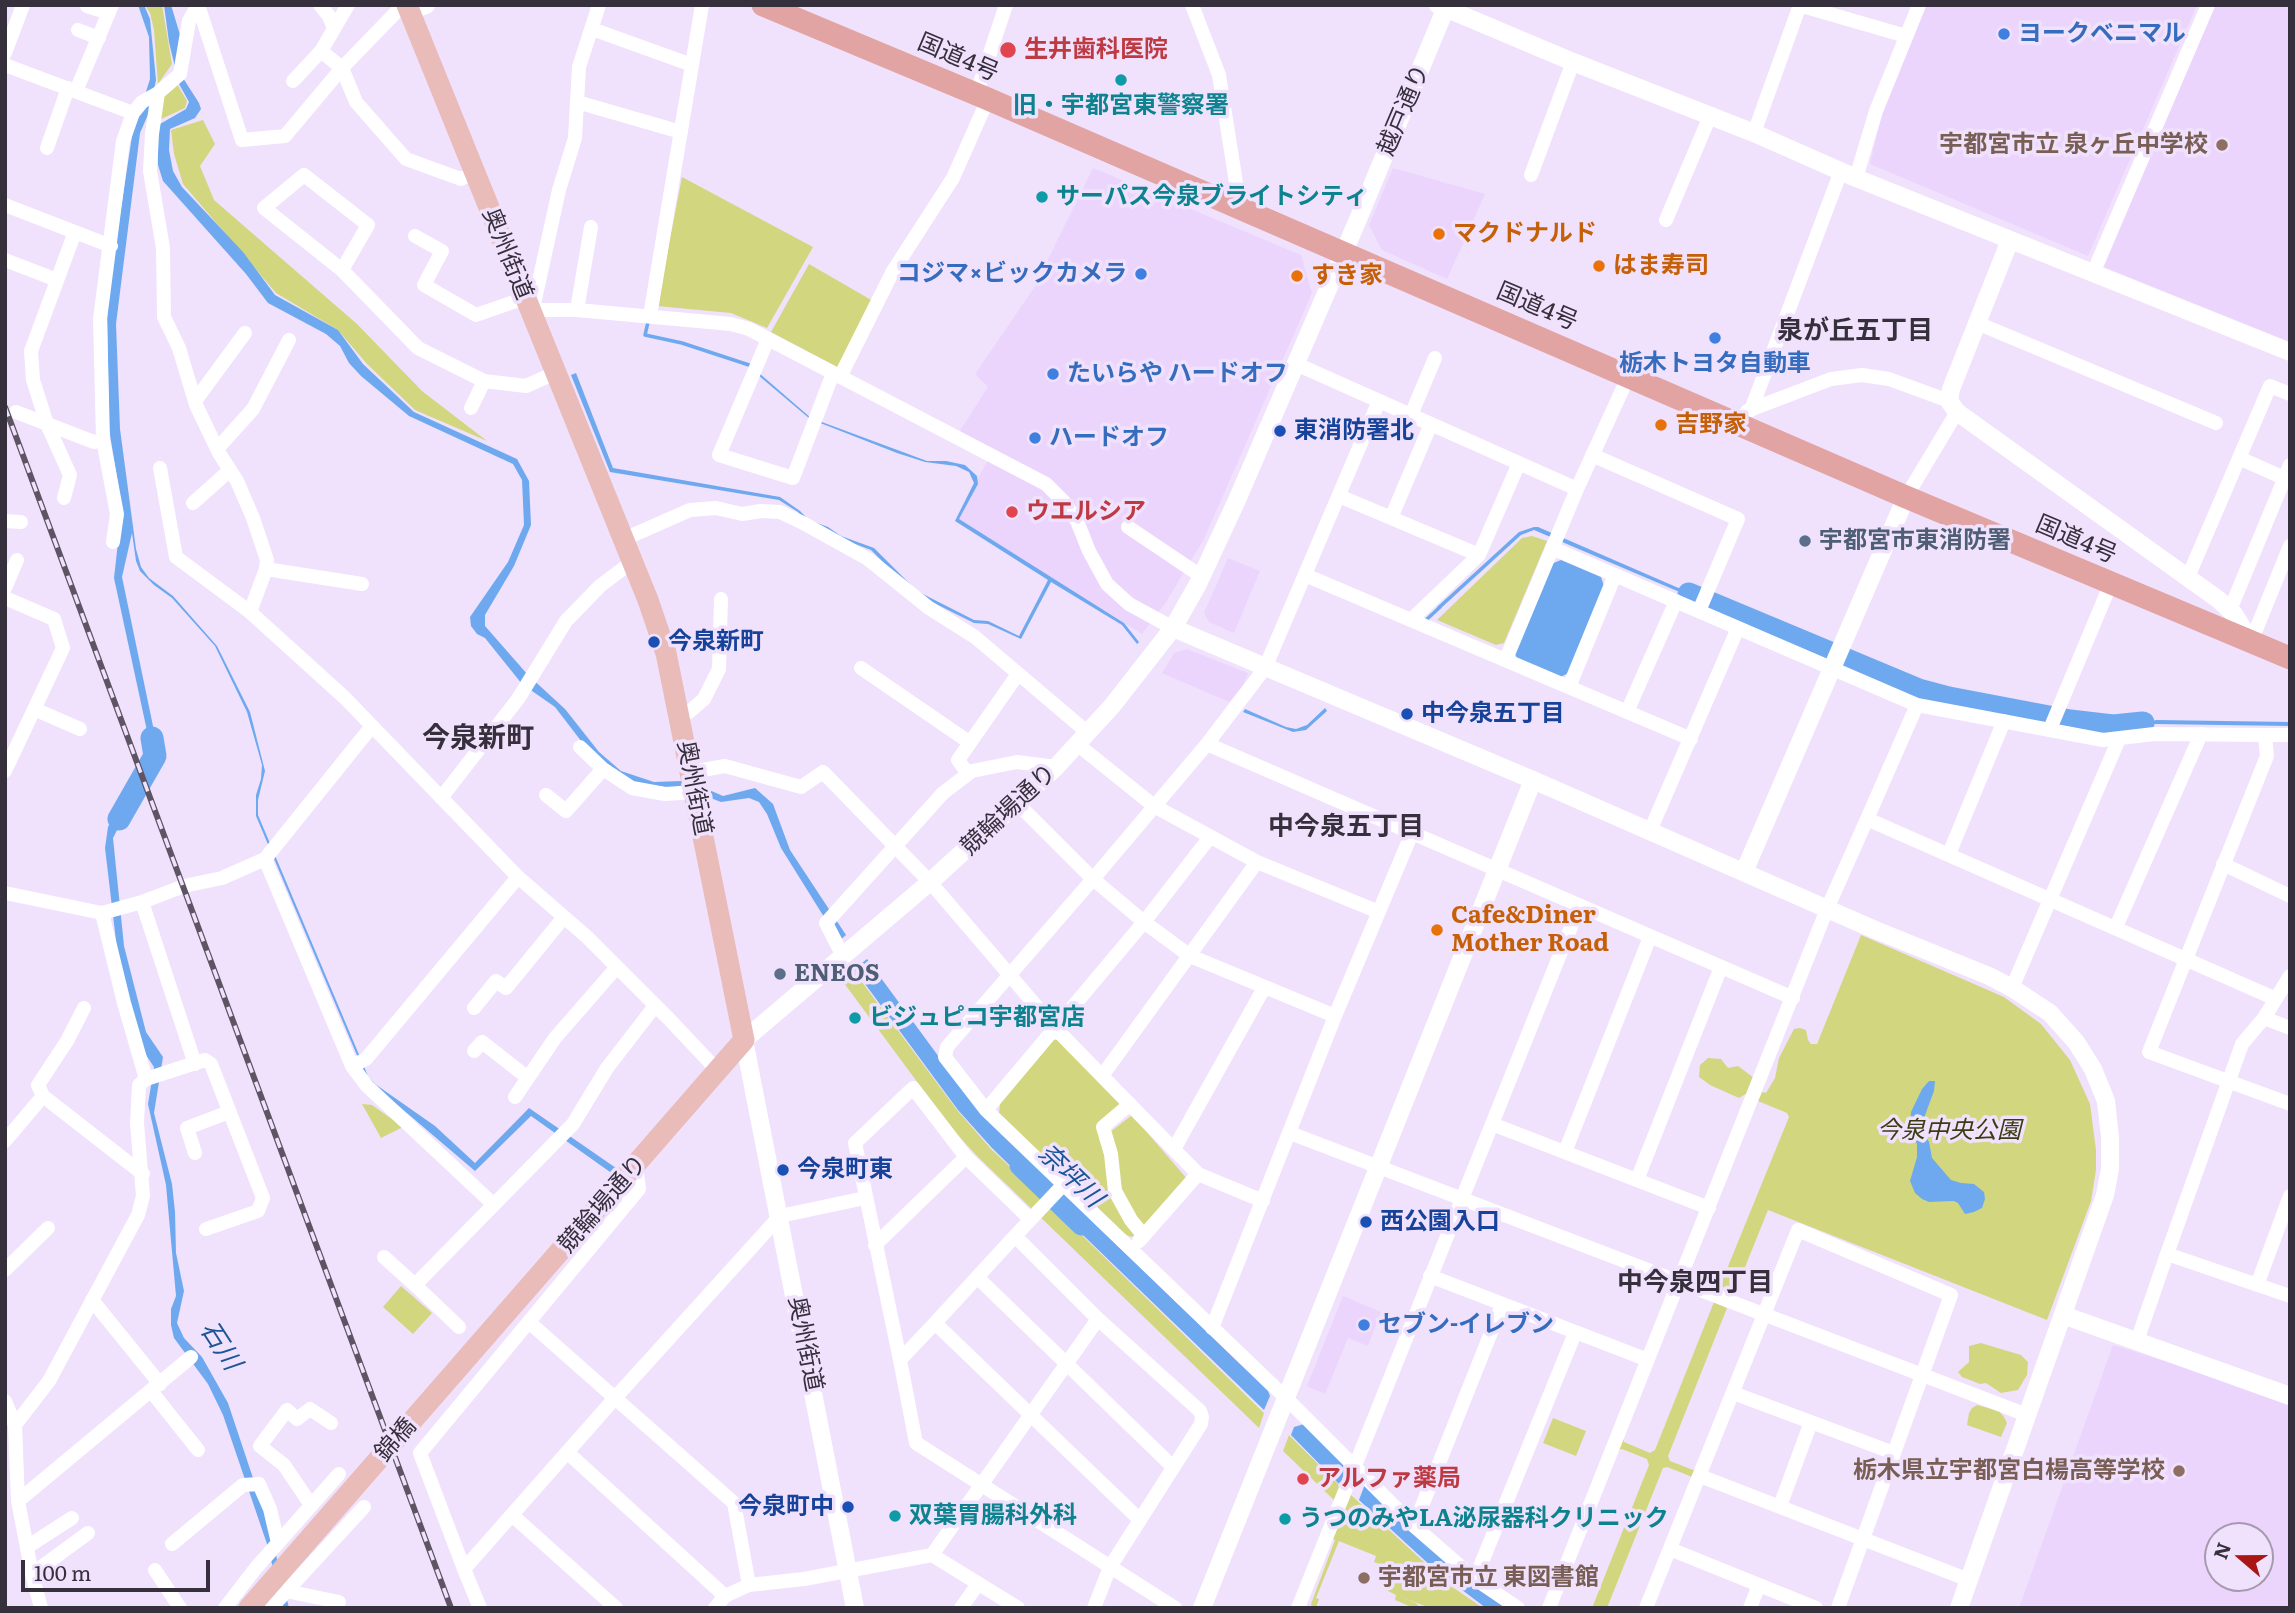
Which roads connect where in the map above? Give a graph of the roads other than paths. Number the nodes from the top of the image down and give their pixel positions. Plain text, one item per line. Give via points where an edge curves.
1 (23, 5) edge
2 (198, 5) edge
3 (320, 5) edge
4 (348, 5) edge
5 (599, 5) edge
6 (702, 5) edge
7 (1006, 5) edge
8 (1192, 5) edge
9 (1799, 5) edge
10 (1919, 5) edge
11 (2208, 5) edge
12 (87, 6) edge
13 (1444, 6) edge
14 (411, 7) edge
15 (775, 8) edge
16 (110, 9) edge
17 (334, 29) junction
18 (592, 29) junction
19 (78, 30) dead end
20 (1906, 36) junction
21 (99, 38) junction
22 (321, 51) junction
23 (5, 53) edge
24 (1573, 62) junction
25 (5, 65) edge
26 (692, 65) junction
27 (342, 68) junction
28 (293, 81) dead end
29 (72, 90) junction
30 (158, 93) junction
31 (982, 97) junction
32 (577, 102) junction
33 (133, 113) junction
34 (1710, 116) junction
35 (681, 132) junction
36 (1754, 133) junction
37 (47, 148) dead end
38 (474, 173) junction
39 (1531, 175) dead end
40 (1849, 175) junction
41 (5, 205) edge
42 (1240, 208) junction
43 (1666, 220) dead end
44 (590, 227) dead end
45 (75, 232) junction
46 (415, 236) dead end
47 (2010, 240) junction
48 (111, 246) junction
49 (1344, 253) junction
50 (5, 260) edge
51 (342, 270) junction
52 (2093, 273) junction
53 (57, 280) junction
54 (528, 306) junction
55 (577, 310) junction
56 (650, 316) junction
57 (1977, 323) junction
58 (245, 333) dead end
59 (768, 339) junction
60 (289, 340) dead end
61 (2290, 352) edge
62 (1435, 358) dead end
63 (1296, 365) junction
64 (555, 373) junction
65 (836, 375) junction
66 (1629, 375) junction
67 (484, 381) junction
68 (2290, 394) edge
69 (195, 401) junction
70 (1379, 401) junction
71 (1953, 406) junction
72 (471, 408) dead end
73 (16, 412) dead end
74 (1411, 415) junction
75 (1742, 416) junction
76 (2216, 423) dead end
77 (47, 424) junction
78 (1431, 424) junction
79 (103, 440) junction
80 (217, 449) junction
81 (1592, 455) junction
82 (2239, 458) junction
83 (1519, 463) junction
84 (160, 468) dead end
85 (230, 470) junction
86 (2287, 471) edge
87 (1577, 489) junction
88 (1339, 496) junction
89 (1906, 497) junction
90 (64, 498) dead end
91 (193, 503) dead end
92 (1391, 518) junction
93 (5, 521) edge
94 (21, 522) dead end
95 (1128, 527) dead end
96 (624, 539) junction
97 (113, 542) dead end
98 (2290, 546) edge
99 (1552, 548) junction
100 (1479, 555) junction
101 (17, 560) dead end
102 (633, 561) junction
103 (266, 569) junction
104 (1305, 575) junction
105 (1615, 575) junction
106 (1201, 576) junction
107 (2188, 577) junction
108 (2111, 583) junction
109 (362, 584) dead end
110 (5, 588) edge
111 (5, 598) edge
112 (721, 599) dead end
113 (1676, 601) junction
114 (2230, 610) junction
115 (1699, 611) junction
116 (250, 612) junction
117 (1412, 620) junction
118 (1173, 628) junction
119 (1738, 628) junction
120 (2251, 642) junction
121 (2290, 658) edge
122 (1506, 659) junction
123 (861, 668) dead end
124 (1265, 668) junction
125 (1832, 668) junction
126 (1018, 674) junction
127 (1569, 687) junction
128 (1917, 705) junction
129 (34, 709) junction
130 (1627, 712) junction
131 (680, 716) junction
132 (2004, 720) junction
133 (372, 726) junction
134 (80, 729) dead end
135 (2050, 729) junction
136 (2201, 734) junction
137 (2265, 735) junction
138 (2290, 735) edge
139 (1082, 738) junction
140 (1691, 739) junction
141 (2119, 739) junction
142 (969, 742) junction
143 (1207, 744) junction
144 (580, 747) dead end
145 (1056, 767) junction
146 (603, 769) junction
147 (5, 771) edge
148 (968, 774) junction
149 (1533, 780) junction
150 (693, 782) junction
151 (547, 795) dead end
152 (441, 798) junction
153 (1018, 804) junction
154 (1154, 806) junction
155 (1867, 818) junction
156 (1650, 831) junction
157 (1412, 833) junction
158 (1210, 837) junction
159 (896, 848) junction
160 (1948, 854) junction
161 (265, 859) junction
162 (1257, 862) junction
163 (2223, 864) junction
164 (1496, 870) junction
165 (1744, 872) junction
166 (518, 877) junction
167 (1093, 879) junction
168 (930, 882) junction
169 (5, 893) edge
170 (2290, 896) edge
171 (2050, 898) junction
172 (142, 902) junction
173 (1579, 906) junction
174 (1827, 909) junction
175 (1379, 912) junction
176 (102, 913) junction
177 (564, 917) junction
178 (1144, 922) junction
179 (2116, 927) junction
180 (1650, 937) junction
181 (843, 956) junction
182 (1190, 957) junction
183 (2186, 958) junction
184 (617, 967) junction
185 (1721, 967) junction
186 (1010, 975) junction
187 (2290, 976) edge
188 (1264, 988) junction
189 (2012, 988) junction
190 (1793, 998) junction
191 (2276, 999) junction
192 (655, 1006) junction
193 (83, 1008) dead end
194 (474, 1008) dead end
195 (1335, 1016) junction
196 (2264, 1017) junction
197 (1055, 1028) junction
198 (2290, 1028) edge
199 (744, 1040) junction
200 (474, 1051) dead end
201 (195, 1064) junction
202 (352, 1066) junction
203 (718, 1072) junction
204 (1102, 1076) junction
205 (528, 1078) junction
206 (146, 1079) junction
207 (2229, 1082) junction
208 (43, 1096) junction
209 (515, 1097) dead end
210 (1130, 1104) junction
211 (2290, 1104) edge
212 (986, 1110) junction
213 (229, 1112) junction
214 (1492, 1124) junction
215 (1290, 1133) junction
216 (5, 1141) edge
217 (1174, 1149) junction
218 (1565, 1152) junction
219 (195, 1153) dead end
220 (966, 1157) junction
221 (636, 1166) junction
222 (1378, 1166) junction
223 (143, 1174) junction
224 (1198, 1174) junction
225 (1637, 1180) junction
226 (1063, 1185) junction
227 (2290, 1196) edge
228 (865, 1198) junction
229 (1462, 1199) junction
230 (1263, 1201) junction
231 (493, 1204) junction
232 (1709, 1208) junction
233 (780, 1216) junction
234 (1030, 1219) junction
235 (48, 1228) dead end
236 (206, 1229) dead end
237 (1015, 1236) junction
238 (1144, 1236) junction
239 (874, 1245) junction
240 (1131, 1251) junction
241 (2167, 1255) junction
242 (384, 1257) dead end
243 (5, 1270) edge
244 (543, 1273) joint
245 (1430, 1276) junction
246 (977, 1278) junction
247 (1680, 1281) junction
248 (415, 1285) junction
249 (2257, 1285) junction
250 (2290, 1296) edge
251 (92, 1300) junction
252 (1502, 1305) junction
253 (1763, 1314) junction
254 (2063, 1315) junction
255 (1098, 1319) junction
256 (530, 1323) junction
257 (935, 1323) junction
258 (458, 1327) dead end
259 (1212, 1328) junction
260 (1575, 1332) junction
261 (2137, 1341) junction
262 (191, 1357) dead end
263 (900, 1360) junction
264 (1648, 1360) junction
265 (1065, 1365) junction
266 (1923, 1374) junction
267 (155, 1387) junction
268 (1732, 1393) junction
269 (2290, 1396) edge
270 (615, 1398) junction
271 (1287, 1399) junction
272 (5, 1401) edge
273 (1030, 1414) junction
274 (2027, 1415) junction
275 (1811, 1422) junction
276 (331, 1423) dead end
277 (15, 1425) junction
278 (198, 1450) dead end
279 (567, 1452) junction
280 (1894, 1453) junction
281 (10, 1457) edge
282 (1173, 1467) junction
283 (1354, 1467) junction
284 (338, 1474) dead end
285 (1700, 1476) junction
286 (981, 1484) junction
287 (18, 1501) junction
288 (311, 1505) junction
289 (1780, 1506) junction
290 (364, 1507) dead end
291 (512, 1515) junction
292 (72, 1518) dead end
293 (1139, 1519) junction
294 (1413, 1526) junction
295 (88, 1533) dead end
296 (1863, 1538) junction
297 (278, 1543) junction
298 (172, 1544) dead end
299 (27, 1547) junction
300 (1670, 1549) junction
301 (932, 1555) junction
302 (1110, 1567) junction
303 (464, 1569) junction
304 (155, 1570) dead end
305 (848, 1571) junction
306 (32, 1574) junction
307 (1475, 1579) junction
308 (1969, 1580) junction
309 (978, 1584) junction
310 (750, 1585) junction
311 (1759, 1585) junction
312 (286, 1591) junction
313 (726, 1595) junction
314 (41, 1608) edge
315 (180, 1608) edge
316 (225, 1608) edge
317 (249, 1608) edge
318 (271, 1608) edge
319 (333, 1608) edge
320 (480, 1608) edge
321 (617, 1608) edge
322 (715, 1608) edge
323 (856, 1608) edge
324 (961, 1608) edge
325 (1018, 1608) edge
326 (1094, 1608) edge
327 (1174, 1608) edge
328 (1202, 1608) edge
329 (1298, 1608) edge
330 (1518, 1608) edge
331 (1549, 1608) edge
332 (1646, 1608) edge
333 (1750, 1608) edge
334 (1816, 1608) edge
335 (1838, 1608) edge
336 (1959, 1608) edge

1 - 23 street
2 - 27 street via 242,140 285,136
2 - 30 street via 189,21 180,74
3 - 17 street
4 - 17 street
5 - 18 street
6 - 26 street
7 - 31 street
8 - 42 street via 1219,75
9 - 20 street
9 - 36 street
10 - 20 street
11 - 52 street
12 - 16 street
13 - 24 street
13 - 49 street, 越戸通り
14 - 27 street
14 - 38 main road, 奥州街道
15 - 31 highway, 国道4号
16 - 21 street
17 - 22 street
18 - 26 street
18 - 32 street via 579,67
19 - 21 street
20 - 40 street
21 - 29 street
22 - 27 street
22 - 28 street
24 - 34 street
24 - 39 street
25 - 29 street
26 - 35 street
27 - 38 street via 356,102 406,159 461,178
29 - 33 street
29 - 37 street
30 - 33 street
30 - 69 street via 150,171 163,248 163,317 179,348
31 - 42 highway, 国道4号
31 - 65 street via 953,178 893,271
32 - 35 street
32 - 54 street via 575,138
33 - 48 street via 123,141
34 - 36 street
34 - 43 street
35 - 56 street
36 - 40 street
38 - 54 main road, 奥州街道
40 - 47 street
40 - 75 street
41 - 45 street
42 - 49 highway, 国道4号
44 - 55 street
45 - 48 street
45 - 53 street
46 - 54 street via 442,251 424,285 476,315
47 - 52 street
47 - 57 street
48 - 79 street via 100,319
49 - 63 street, 競輪場通り
49 - 66 highway, 国道4号
50 - 53 street
51 - 51 street via 264,208 304,175 368,225
51 - 67 street via 418,348
52 - 61 street
53 - 77 street via 31,351 33,380
54 - 55 street
54 - 64 main road, 奥州街道
55 - 56 street
56 - 59 street via 731,324
57 - 71 street via 1951,389
57 - 76 street
58 - 69 street
59 - 65 street
59 - 65 street via 719,455 793,478
60 - 80 street via 253,409
62 - 74 street
63 - 70 street
63 - 106 street, 競輪場通り
64 - 67 street via 526,386
64 - 96 main road, 奥州街道
65 - 118 street via 1046,484 1077,521 1107,584 1129,604
66 - 75 highway, 国道4号
66 - 81 street
67 - 72 street
68 - 82 street via 2270,386
69 - 80 street
70 - 74 street
70 - 88 street
71 - 75 street via 1889,379 1862,375 1831,379
71 - 89 street
71 - 107 street
73 - 77 street
74 - 78 street
75 - 89 highway, 国道4号
77 - 79 street via 94,442
77 - 90 street via 70,475
78 - 83 street
78 - 92 street
79 - 97 street via 117,514
80 - 85 street
81 - 87 street
81 - 115 street via 1738,519
82 - 86 street
82 - 107 street
83 - 87 street
83 - 100 street
84 - 116 street via 176,558
85 - 91 street
85 - 103 street via 253,518
86 - 114 street
87 - 99 street
88 - 92 street
88 - 104 street
89 - 108 highway, 国道4号
89 - 125 street
92 - 100 street
93 - 94 street
95 - 106 street
96 - 102 main road, 奥州街道
96 - 126 street via 690,510 780,512 868,559
98 - 120 street
99 - 105 street
99 - 122 street
100 - 117 street
101 - 110 street
102 - 131 main road, 奥州街道 via 666,653
102 - 152 street via 566,621 518,699
103 - 109 street
103 - 116 street
104 - 117 street
104 - 124 street
105 - 113 street
105 - 127 street
106 - 118 street, 競輪場通り
107 - 114 street
108 - 120 highway, 国道4号
108 - 135 street
111 - 129 street via 54,620 62,648
112 - 131 street via 719,669 704,699
113 - 115 street
113 - 130 street
114 - 120 street
115 - 119 street
116 - 133 street
117 - 122 street
118 - 124 street
118 - 139 street, 競輪場通り
119 - 125 street
119 - 140 street
120 - 121 highway, 国道4号
122 - 127 street
123 - 142 street
124 - 143 street
124 - 149 street
125 - 128 street
125 - 165 street
126 - 139 street
126 - 142 street
127 - 130 street
128 - 132 street
128 - 155 street
129 - 134 street
129 - 147 street
130 - 140 street
131 - 150 main road, 奥州街道
132 - 135 street
132 - 160 street
133 - 152 street
133 - 161 street
135 - 141 street
136 - 137 street
136 - 141 street
136 - 179 street
137 - 138 street
137 - 163 street via 2267,756
139 - 145 street, 競輪場通り
139 - 154 street
140 - 156 street
141 - 171 street
142 - 148 street via 958,760
143 - 154 street
143 - 157 street
144 - 146 street
145 - 148 street via 1017,762
145 - 153 street, 競輪場通り
146 - 150 street via 632,788 665,794
146 - 151 street via 565,811
148 - 159 street via 943,793
149 - 156 street
149 - 164 street
150 - 159 street via 725,766 801,787 823,772
150 - 199 main road, 奥州街道
152 - 166 street
153 - 167 street
153 - 168 street, 競輪場通り
154 - 158 street
154 - 167 street
155 - 160 street
155 - 174 street
156 - 165 street
157 - 164 street
157 - 175 street
158 - 162 street
158 - 178 street
159 - 168 street
159 - 181 street via 826,923
160 - 171 street
161 - 172 street via 222,878
161 - 202 street
162 - 175 street
162 - 182 street
163 - 170 street
163 - 183 street
164 - 173 street
164 - 222 street
165 - 174 street
166 - 177 street
166 - 202 street via 366,1059
167 - 178 street
167 - 186 street
168 - 181 street, 競輪場通り
168 - 186 street
169 - 176 street
171 - 179 street
171 - 189 street
172 - 176 street
172 - 201 street
173 - 180 street
173 - 214 street
174 - 189 street
174 - 190 street
175 - 195 street
176 - 206 street
177 - 184 street
177 - 194 street via 506,988 496,981
178 - 182 street
178 - 197 street
179 - 183 street
180 - 185 street
180 - 218 street
181 - 199 street, 競輪場通り
182 - 188 street
182 - 204 street
183 - 191 street
183 - 207 street via 2149,1052
184 - 192 street
184 - 205 street via 555,1038
185 - 190 street
185 - 225 street
186 - 197 street
186 - 212 street via 947,1047 945,1057
187 - 191 street
188 - 195 street
188 - 217 street
189 - 254 street via 2050,1013 2076,1042 2106,1101 2110,1169 2105,1195
190 - 232 street
191 - 196 street
192 - 203 street
192 - 231 street via 607,1068 573,1124
193 - 208 street via 38,1085
195 - 215 street
196 - 198 street
196 - 207 street via 2242,1044
197 - 204 street
197 - 212 street
199 - 203 main road, 競輪場通り
199 - 233 street, 奥州街道
200 - 205 street via 482,1042
201 - 206 street
201 - 213 street via 205,1060 211,1064
202 - 231 street via 367,1086
203 - 221 main road, 競輪場通り
204 - 210 street
205 - 209 street
206 - 223 street via 139,1085 136,1123
207 - 211 street
207 - 241 street
208 - 216 street
208 - 223 street
210 - 217 street
210 - 238 street via 1103,1127 1115,1191
212 - 226 street
213 - 219 street via 187,1128
213 - 236 street via 263,1198 258,1211
214 - 218 street
214 - 229 street
215 - 222 street
215 - 230 street
217 - 224 street
218 - 225 street
220 - 228 street via 913,1088 855,1143
220 - 234 street
220 - 239 street
221 - 244 main road, 競輪場通り
221 - 256 street via 639,1189
222 - 229 street
222 - 271 street
223 - 251 street via 138,1215
224 - 230 street
224 - 238 street
225 - 232 street
226 - 234 street
226 - 240 street
227 - 249 street
228 - 233 street
228 - 239 street
229 - 245 street
229 - 247 street
230 - 259 street
231 - 248 street
232 - 247 street
233 - 270 street
233 - 305 street, 奥州街道
234 - 237 street
235 - 243 street
237 - 246 street
237 - 255 street
238 - 240 street
239 - 263 street
240 - 259 street
241 - 249 street
241 - 261 street
242 - 248 street
244 - 317 main road, 錦橋
245 - 252 street
245 - 283 street
246 - 257 street
246 - 265 street
247 - 253 street
247 - 264 street
248 - 258 street
249 - 250 street
251 - 267 street
251 - 277 street via 48,1381
252 - 260 street
252 - 294 street
253 - 266 street
253 - 266 street via 1798,1230 1951,1295
253 - 268 street
254 - 261 street
254 - 274 street
255 - 265 street
255 - 282 street via 1200,1411 1201,1424
256 - 270 street
256 - 303 street via 420,1453
257 - 263 street
257 - 273 street
259 - 271 street
260 - 264 street
260 - 307 street
261 - 269 street
262 - 267 street
263 - 286 street via 916,1443
264 - 331 street
265 - 273 street
265 - 282 street
266 - 274 street
266 - 280 street
267 - 278 street
267 - 287 street
268 - 275 street
268 - 285 street
270 - 279 street
270 - 310 street via 734,1503
271 - 283 street
271 - 328 street
272 - 277 street
273 - 286 street
273 - 293 street
274 - 308 street
275 - 280 street
275 - 289 street
276 - 288 street via 310,1409 297,1419 288,1410 260,1446 284,1465
277 - 281 street
279 - 291 street
279 - 313 street
280 - 296 street
281 - 287 street
282 - 293 street
283 - 294 street
283 - 329 street
284 - 288 street
285 - 289 street
285 - 300 street
286 - 301 street
286 - 302 street
287 - 299 street
288 - 297 street
289 - 296 street
290 - 312 street
291 - 303 street
291 - 321 street
292 - 299 street
293 - 302 street
294 - 307 street
295 - 306 street
296 - 308 street
296 - 335 street
297 - 298 street via 259,1484 243,1485
297 - 316 street
299 - 306 street
300 - 311 street
300 - 332 street
301 - 305 street
301 - 309 street
302 - 326 street
302 - 327 street
303 - 320 street
304 - 315 street
305 - 310 street
305 - 323 street, 奥州街道
306 - 314 street
307 - 330 street
308 - 336 street
309 - 324 street
309 - 325 street
310 - 313 street
311 - 333 street
311 - 334 street
312 - 318 street
312 - 319 street via 339,1602
313 - 322 street

